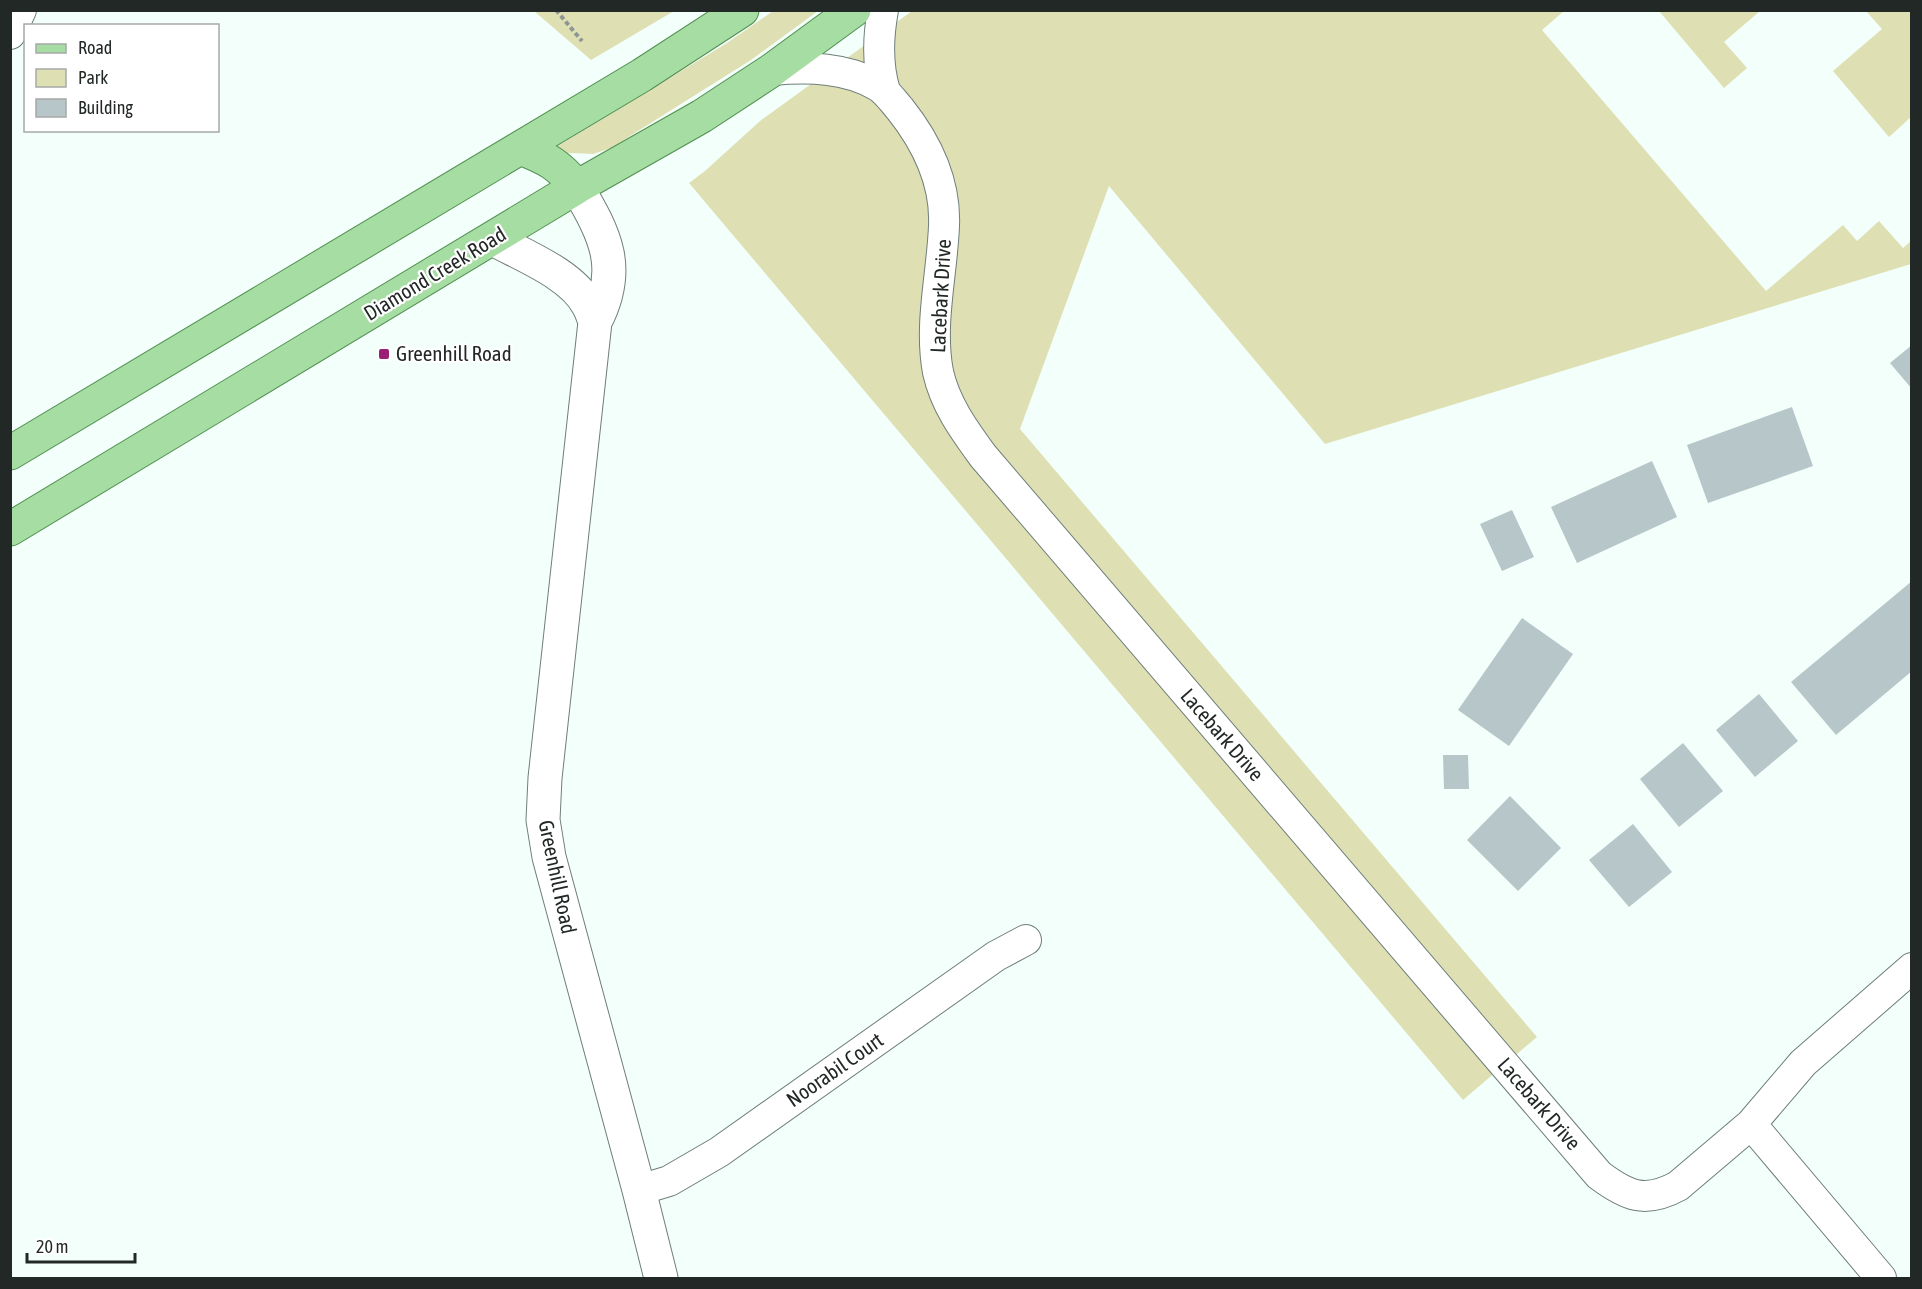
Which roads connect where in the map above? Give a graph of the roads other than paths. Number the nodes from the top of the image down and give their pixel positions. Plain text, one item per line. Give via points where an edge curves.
1 (21, 10) edge
2 (742, 10) edge
3 (854, 10) edge
4 (883, 10) edge
5 (10, 34) edge
6 (772, 70) junction
7 (885, 91) junction
8 (520, 148) junction
9 (577, 187) junction
10 (493, 239) junction
11 (595, 322) junction
12 (10, 453) edge
13 (10, 529) edge
14 (1026, 940) dead end
15 (1911, 968) edge
16 (1751, 1124) junction
17 (639, 1190) junction
18 (661, 1278) edge
19 (1881, 1278) edge

1 - 5 street
2 - 8 main road
3 - 6 main road, Diamond Creek Road
4 - 7 street, Lacebark Drive via 879,47
6 - 7 street, Lacebark Drive via 838,71
6 - 9 main road, Diamond Creek Road via 702,116
7 - 16 street, Lacebark Drive via 910,122 936,171 944,225 935,313 938,372 948,402 983,456 1599,1175 1634,1196 1665,1193
8 - 9 main road, Greenhill Road via 562,169
8 - 12 main road
9 - 10 main road, Diamond Creek Road
9 - 11 street, Greenhill Road via 598,222 609,256 608,285
10 - 11 street via 564,280 587,303
10 - 13 main road, Diamond Creek Road
11 - 17 street, Greenhill Road via 543,820 564,918
14 - 17 street, Noorabil Court via 996,956 719,1152 669,1181
15 - 16 street, Lacebark Drive via 1803,1063
16 - 19 street
17 - 18 street, Greenhill Road

